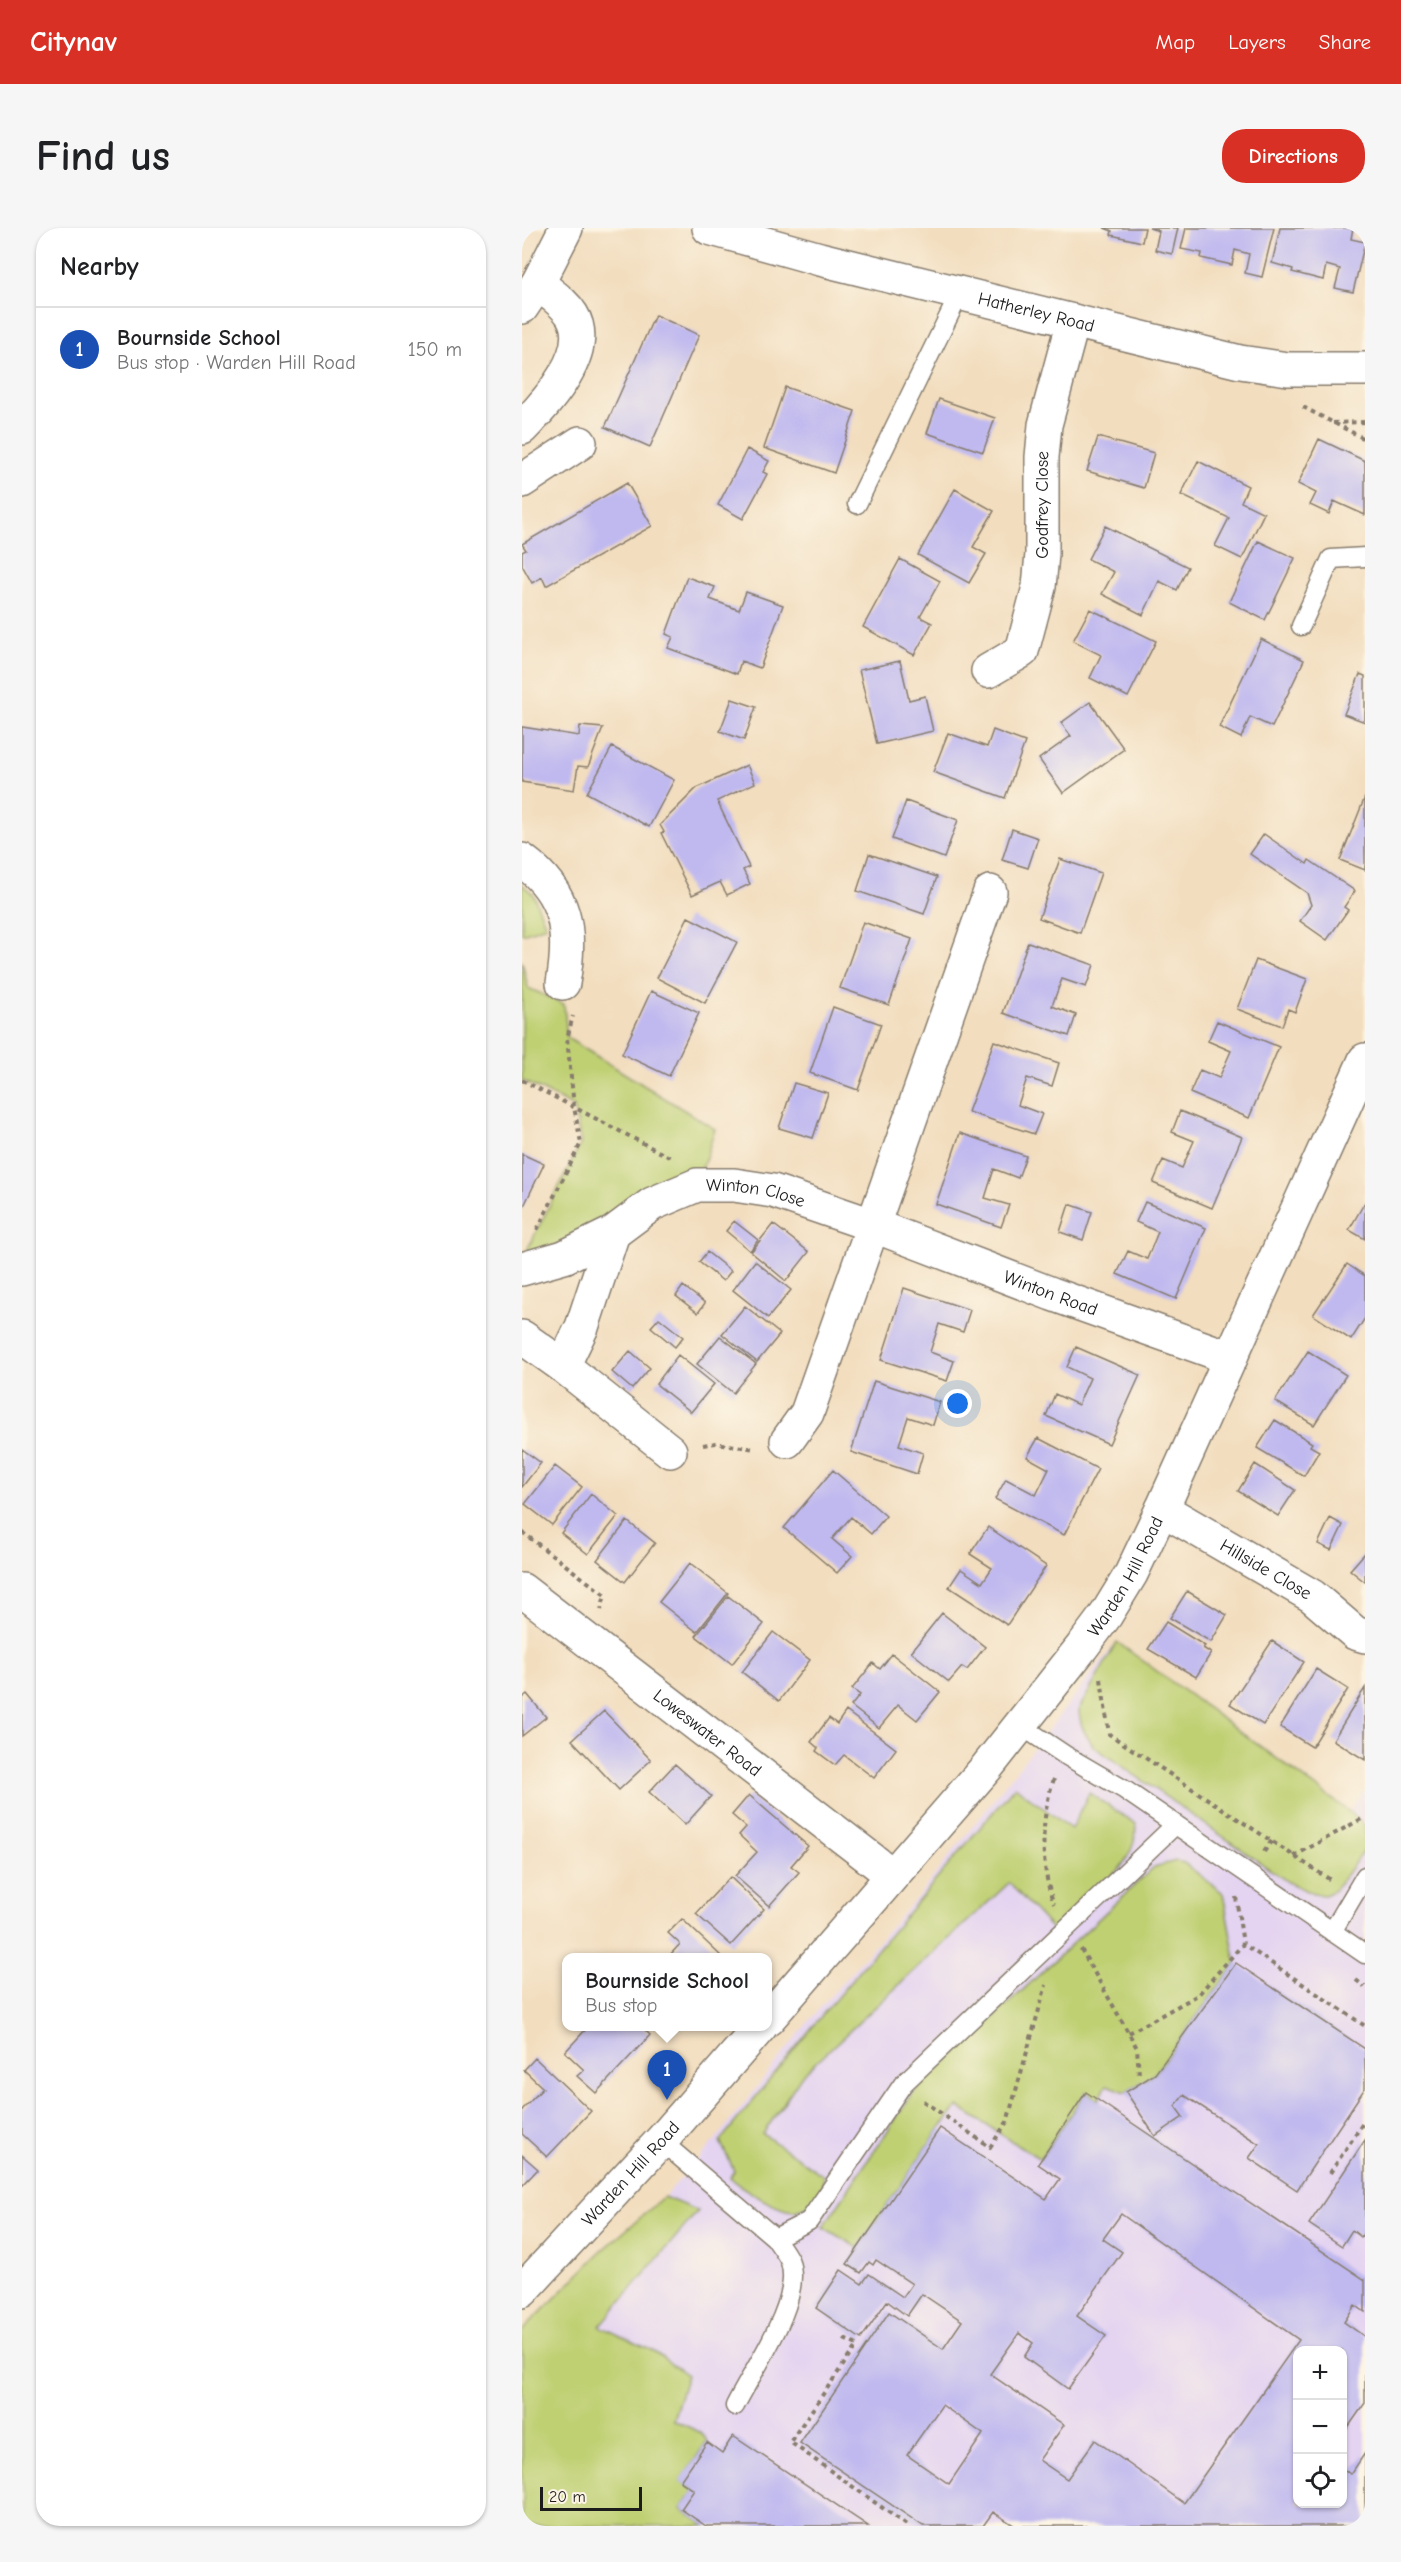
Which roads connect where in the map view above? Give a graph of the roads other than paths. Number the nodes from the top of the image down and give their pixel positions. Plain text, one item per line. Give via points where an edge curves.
1 (566, 228) edge
2 (710, 228) edge
3 (960, 293) junction
4 (530, 295) edge
5 (1073, 321) junction
6 (1365, 369) edge
7 (522, 428) edge
8 (522, 435) edge
9 (580, 443) dead end
10 (533, 474) edge
11 (857, 504) dead end
12 (1365, 557) edge
13 (1301, 626) dead end
14 (988, 671) dead end
15 (522, 860) edge
16 (990, 892) dead end
17 (563, 983) road end
18 (1365, 1060) edge
19 (872, 1225) junction
20 (613, 1233) junction
21 (522, 1269) edge
22 (522, 1337) edge
23 (1231, 1358) junction
24 (564, 1366) junction
25 (787, 1441) road end
26 (670, 1451) road end
27 (1162, 1509) junction
28 (525, 1600) edge
29 (1365, 1636) edge
30 (1020, 1725) junction
31 (1174, 1826) junction
32 (892, 1875) junction
33 (1365, 1876) edge
34 (1332, 1932) junction
35 (1365, 1954) edge
36 (772, 2015) edge
37 (757, 2031) edge
38 (661, 2141) junction
39 (775, 2238) junction
40 (522, 2291) edge
41 (735, 2406) dead end

1 - 4 street
2 - 3 street, Hatherley Road
3 - 5 street, Hatherley Road
3 - 11 lane
4 - 7 street via 573,316 579,336 578,349 543,407
5 - 6 street, Hatherley Road via 1240,362 1288,369
5 - 14 street, Godfrey Close via 1045,425 1039,587 1022,651
8 - 10 street
9 - 10 street
12 - 13 lane via 1331,559
15 - 17 street via 556,895 567,924 568,957
16 - 19 street
18 - 23 street, Warden Hill Road
19 - 20 street, Winton Close via 773,1191 697,1185 652,1204
19 - 23 street, Winton Road
19 - 25 street via 807,1413
20 - 21 street, Winton Close via 564,1257
20 - 24 street via 582,1327
22 - 24 street
23 - 27 street, Warden Hill Road
24 - 26 street
27 - 29 street, Hillside Close via 1312,1596 1355,1633
27 - 30 street, Warden Hill Road via 1106,1615
28 - 32 street, Loweswater Road via 581,1636
30 - 31 lane via 1125,1790
30 - 32 street, Warden Hill Road
31 - 34 lane
31 - 39 lane via 903,2084 809,2221
32 - 36 street, Warden Hill Road
33 - 34 lane
34 - 35 lane
37 - 38 street, Warden Hill Road
38 - 39 lane
38 - 40 street, Warden Hill Road
39 - 41 lane via 790,2262 793,2284 778,2327

